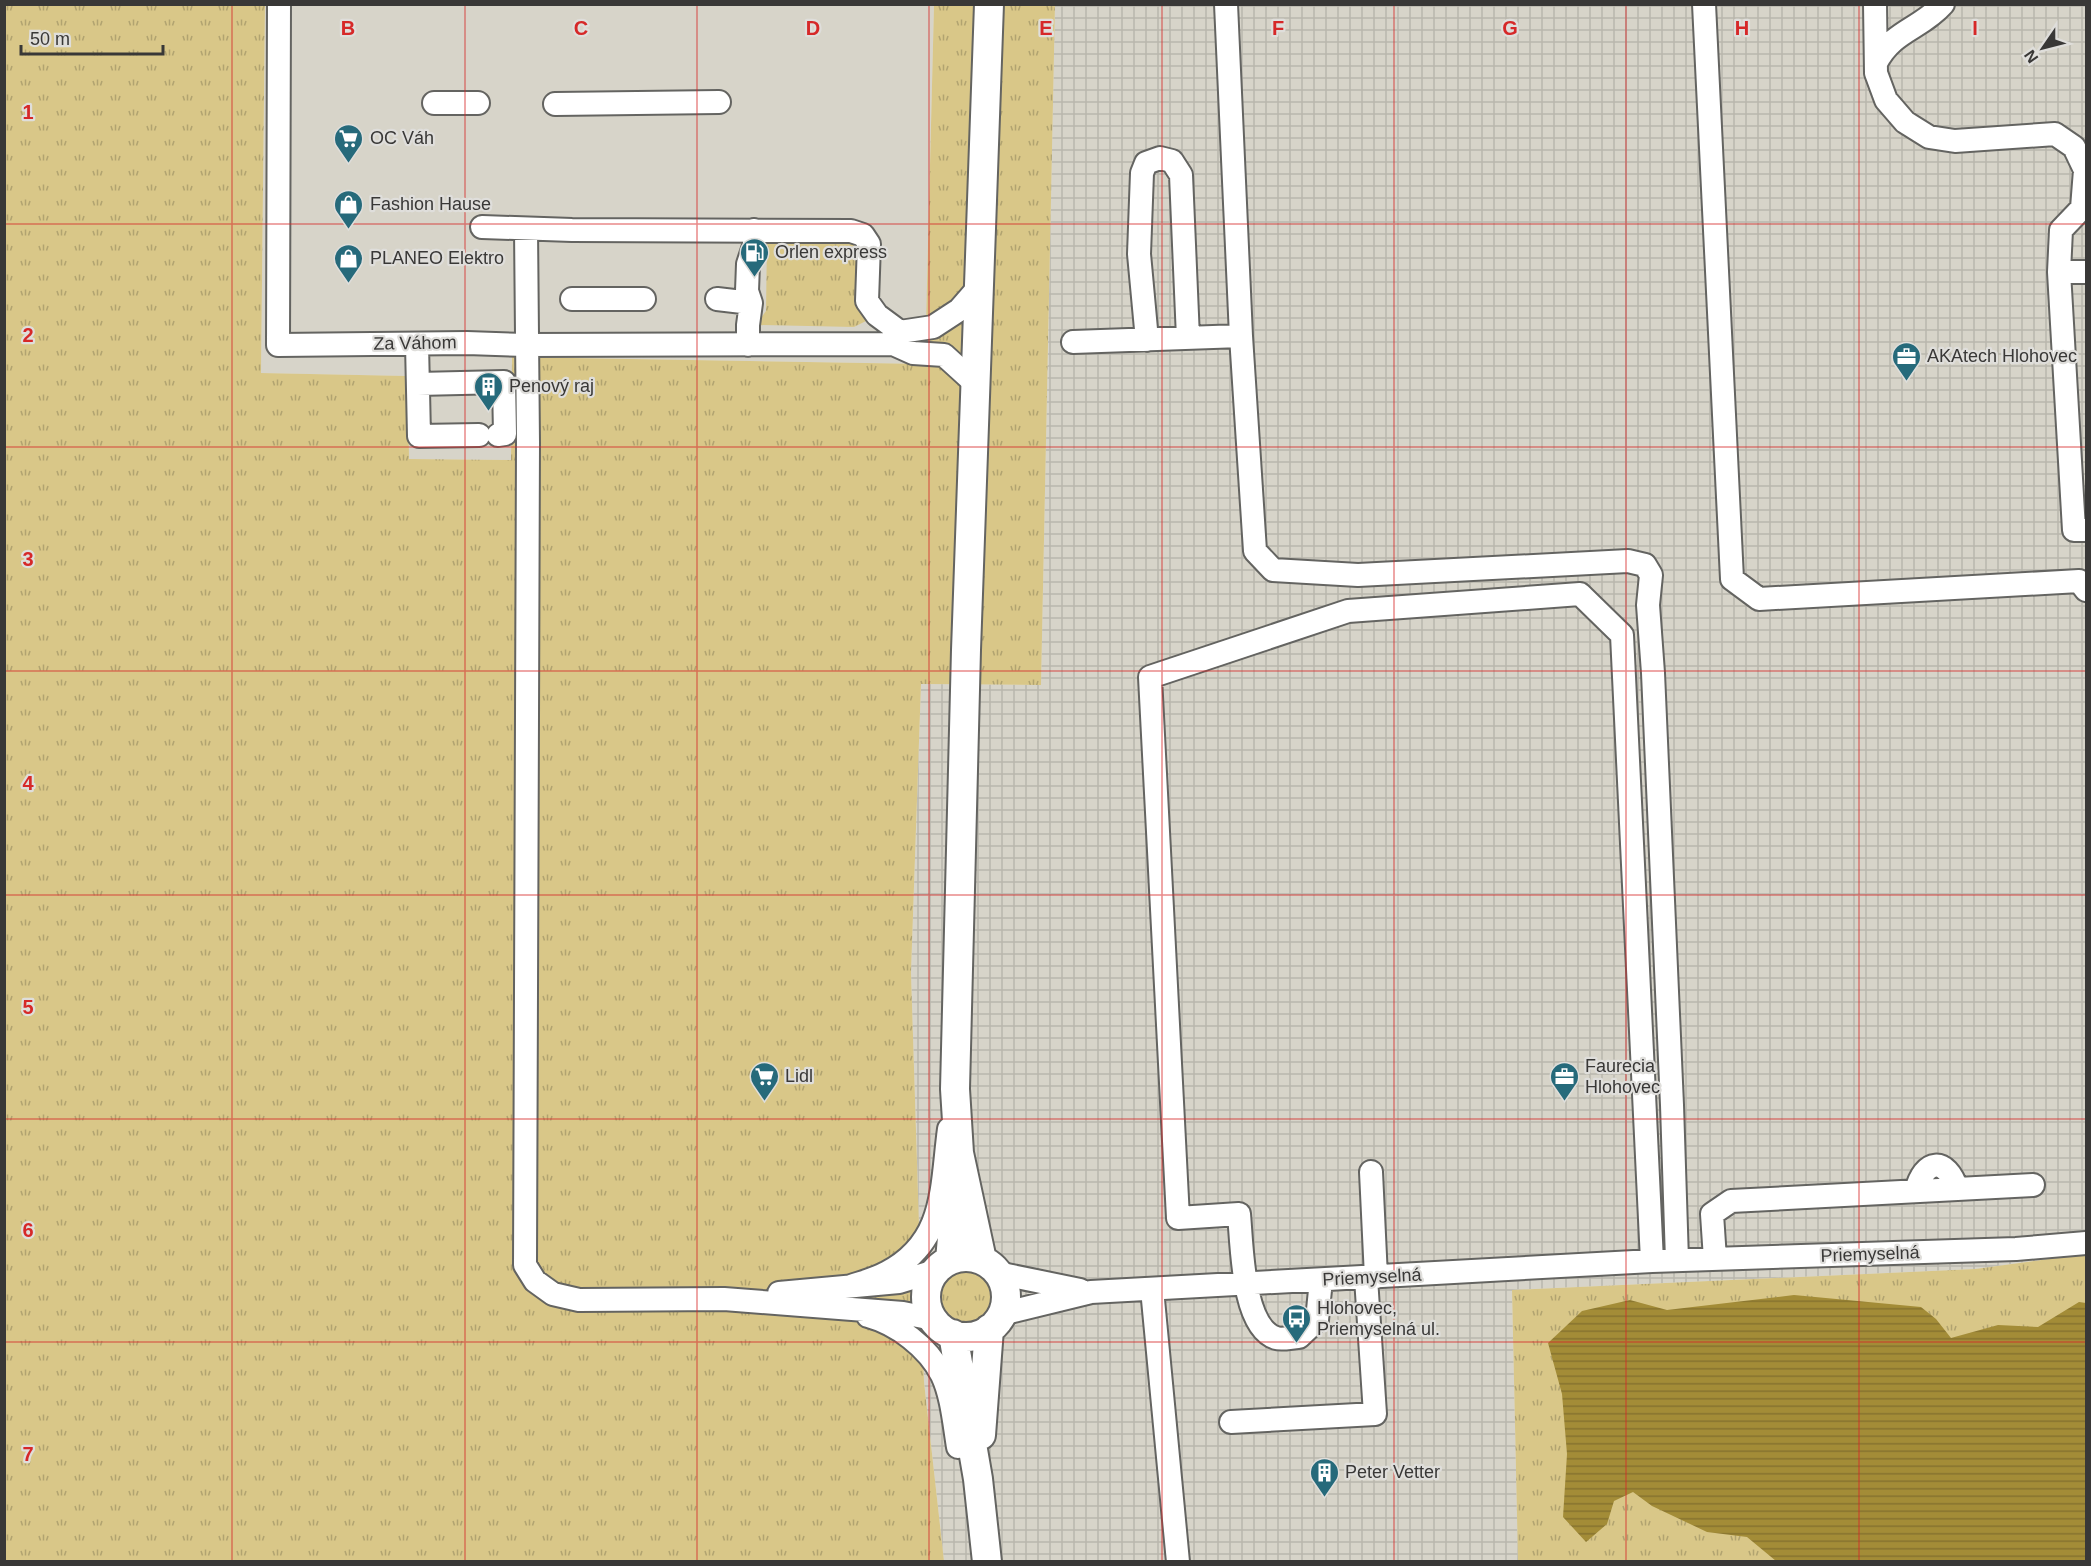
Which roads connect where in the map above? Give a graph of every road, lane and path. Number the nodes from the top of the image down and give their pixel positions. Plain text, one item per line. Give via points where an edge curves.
1 (279, 4) edge
2 (989, 4) edge
3 (1226, 4) edge
4 (1704, 4) edge
5 (1875, 4) edge
6 (1943, 4) edge
7 (1876, 63) junction
8 (719, 102) dead end
9 (434, 103) dead end
10 (478, 103) dead end
11 (555, 104) dead end
12 (482, 226) dead end
13 (526, 229) junction
14 (754, 238) junction
15 (2059, 272) junction
16 (2086, 272) edge
17 (979, 287) junction
18 (572, 299) dead end
19 (644, 299) dead end
20 (717, 299) dead end
21 (751, 303) junction
22 (1241, 336) junction
23 (897, 338) junction
24 (1188, 338) junction
25 (1147, 340) junction
26 (1074, 342) dead end
27 (417, 344) junction
28 (526, 345) junction
29 (748, 345) junction
30 (418, 384) junction
31 (977, 385) junction
32 (2086, 530) edge
33 (2086, 590) edge
34 (955, 1089) junction
35 (959, 1153) junction
36 (1371, 1172) dead end
37 (2032, 1185) dead end
38 (2086, 1243) edge
39 (1715, 1259) junction
40 (1677, 1260) junction
41 (1652, 1261) junction
42 (943, 1266) junction
43 (990, 1267) junction
44 (1371, 1277) junction
45 (1321, 1280) junction
46 (1245, 1284) junction
47 (851, 1286) junction
48 (1152, 1289) junction
49 (1091, 1292) junction
50 (724, 1299) junction
51 (843, 1309) junction
52 (995, 1322) junction
53 (943, 1326) junction
54 (1231, 1422) dead end
55 (978, 1479) junction
56 (982, 1525) junction
57 (987, 1562) edge
58 (1178, 1562) edge

1 - 27 street, Za Váhom via 278,345
2 - 17 main road
3 - 22 street
4 - 33 street via 1732,579 1759,599 2079,582
5 - 7 street
6 - 7 street via 1883,48
7 - 15 street via 1886,100 1905,122 1929,137 1955,141 2055,134 2074,147 2085,171 2082,208 2061,230
8 - 11 street
9 - 10 street
12 - 13 street
13 - 14 street
13 - 28 street
14 - 21 street via 761,263 761,292
14 - 23 street via 851,231 863,235 869,244 867,300
15 - 16 street
15 - 32 street via 2074,530
17 - 23 street via 959,310 933,327
17 - 31 main road
18 - 19 street
20 - 21 street
21 - 29 street
22 - 24 street
22 - 40 street via 1256,551 1273,570 1358,575 1628,561 1645,565 1652,575 1648,605
23 - 29 street, Za Váhom
23 - 31 street via 912,353 944,355
24 - 25 street
24 - 25 street via 1181,175 1172,162 1160,158 1146,163 1142,173 1139,254
25 - 26 street
27 - 28 street, Za Váhom
27 - 30 street
28 - 29 street, Za Váhom
28 - 50 street via 525,1265 535,1281 553,1294 579,1300
30 - 30 street via 420,436 505,434 504,382
31 - 34 main road
34 - 35 main road
34 - 47 street via 937,1216 926,1240 906,1261
35 - 42 main road
35 - 43 main road
36 - 44 street
37 - 39 street via 1957,1189 1953,1176 1937,1165 1921,1174 1916,1191 1731,1202 1712,1214
38 - 39 street, Priemyselná
39 - 40 street, Priemyselná
40 - 41 street, Priemyselná
41 - 44 street, Priemyselná
41 - 46 street via 1622,635 1580,594 1348,611 1150,677 1178,1218 1239,1214
42 - 43 main road via 968,1257
42 - 47 street via 899,1282
42 - 53 main road via 929,1282 926,1294 927,1307
43 - 49 street, Priemyselná
43 - 52 main road via 1005,1290 1005,1305
44 - 45 street, Priemyselná
44 - 54 street via 1375,1414
45 - 46 street, Priemyselná
45 - 46 street via 1317,1320 1299,1337 1277,1338 1259,1327
46 - 48 street, Priemyselná
47 - 50 street
48 - 49 street, Priemyselná
48 - 58 street
49 - 52 street, Priemyselná
50 - 51 street
51 - 53 street via 903,1313
51 - 56 street via 882,1320 913,1340 942,1374 960,1456
52 - 53 main road via 971,1336
52 - 55 main road
53 - 55 main road
55 - 56 main road
56 - 57 main road

